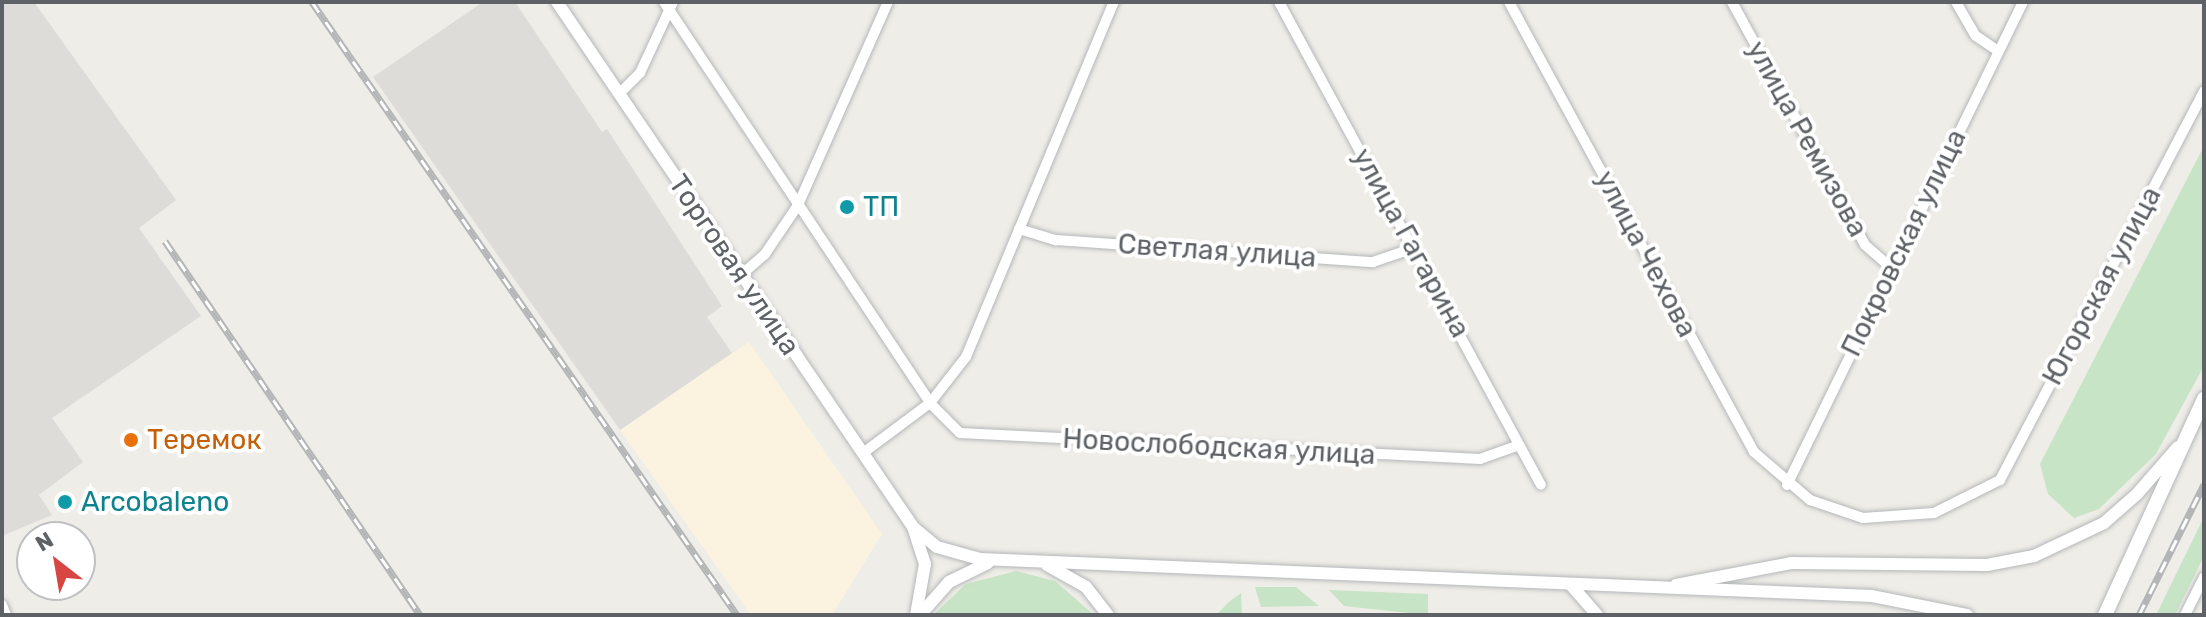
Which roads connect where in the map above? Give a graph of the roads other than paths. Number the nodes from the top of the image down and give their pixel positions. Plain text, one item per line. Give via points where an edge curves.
1 (557, 2) edge
2 (888, 2) edge
3 (1114, 2) edge
4 (1279, 2) edge
5 (1509, 2) edge
6 (1732, 2) edge
7 (1956, 2) edge
8 (2023, 2) edge
9 (669, 5) edge
10 (1998, 51) junction
11 (2204, 91) edge
12 (619, 94) junction
13 (798, 205) junction
14 (1019, 229) junction
15 (1414, 248) junction
16 (1891, 268) junction
17 (741, 275) junction
18 (2204, 399) edge
19 (930, 403) junction
20 (2185, 437) junction
21 (1519, 445) junction
22 (863, 453) junction
23 (2000, 480) joint
24 (1541, 485) dead end
25 (1787, 485) junction
26 (913, 527) junction
27 (1003, 560) junction
28 (1031, 561) junction
29 (2204, 577) edge
30 (1569, 584) junction
31 (1657, 588) junction
32 (2, 605) edge
33 (6, 615) edge
34 (918, 615) edge
35 (1108, 615) edge
36 (1597, 615) edge
37 (1967, 615) edge
38 (2105, 615) edge
39 (2185, 615) edge

1 - 12 street, Торговая улица
2 - 13 street
3 - 14 street
4 - 15 street, улица Гагарина
5 - 25 street, улица Чехова via 1740,431
6 - 16 street, улица Ремизова via 1865,245
7 - 10 street via 1976,36
8 - 10 street, Покровская улица
9 - 12 street via 640,73
9 - 13 street, Новослободская улица
10 - 16 street, Покровская улица
11 - 23 street, Югорская улица
12 - 17 street, Торговая улица
13 - 17 street via 765,254
13 - 19 street, Новослободская улица
14 - 15 street, Светлая улица via 1056,240 1373,262
14 - 19 street via 977,336
15 - 21 street, улица Гагарина
16 - 25 street, Покровская улица
17 - 22 street, Торговая улица
18 - 20 main road
19 - 21 street, Новослободская улица via 953,428 978,436 1480,459
19 - 22 street
20 - 31 street via 2123,509 2085,535 2034,556 1963,566 1791,563
20 - 38 main road
21 - 24 street, улица Гагарина
22 - 26 street, Торговая улица
23 - 25 street, улица Чехова via 1934,513 1889,520 1840,515
26 - 27 street via 946,551
26 - 34 street via 925,564
27 - 28 street
27 - 34 street via 949,582
28 - 30 street
28 - 35 street via 1074,578
29 - 39 street
30 - 31 street
30 - 36 street
31 - 37 street via 1872,596
32 - 33 street

